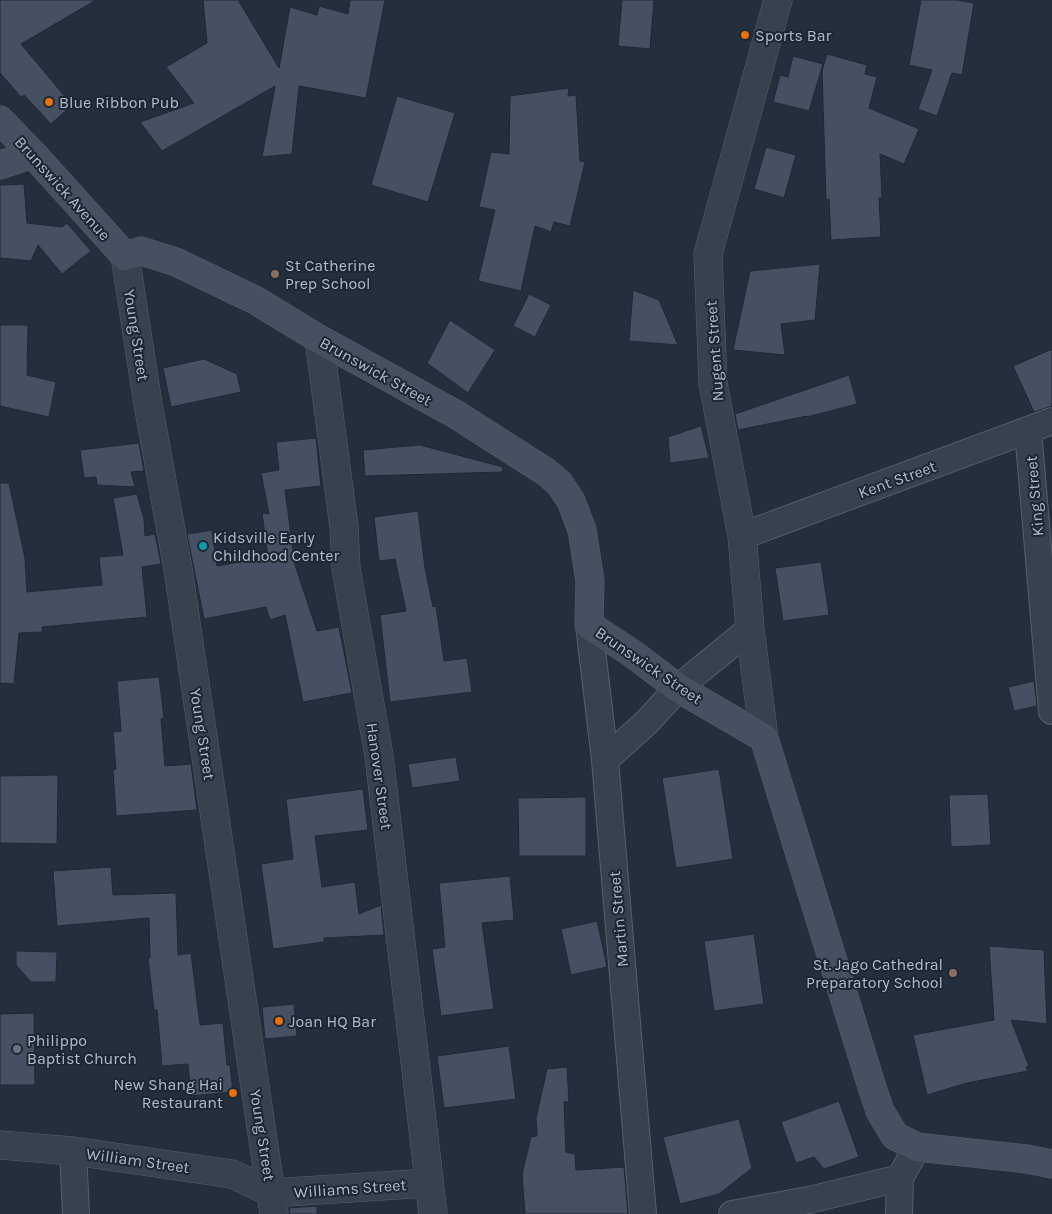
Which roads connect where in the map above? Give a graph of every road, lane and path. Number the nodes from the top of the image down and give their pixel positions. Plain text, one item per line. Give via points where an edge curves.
1 (778, 0) edge
2 (0, 120) edge
3 (33, 154) junction
4 (0, 165) edge
5 (125, 256) junction
6 (319, 340) junction
7 (1052, 421) edge
8 (1028, 431) junction
9 (742, 536) junction
10 (589, 625) junction
11 (750, 629) junction
12 (678, 688) junction
13 (1052, 710) edge
14 (764, 738) junction
15 (605, 760) junction
16 (0, 1145) edge
17 (917, 1147) junction
18 (73, 1151) junction
19 (1052, 1164) edge
20 (900, 1178) junction
21 (428, 1183) junction
22 (273, 1204) edge
23 (76, 1214) edge
24 (433, 1214) edge
25 (643, 1214) edge
26 (732, 1214) edge
27 (899, 1214) edge

1 - 9 street, Nugent Street via 708,254 713,384
2 - 3 main road, Brunswick Avenue
3 - 4 main road
3 - 5 main road, Brunswick Avenue
5 - 6 main road, Brunswick Street via 140,251 176,262 257,301
5 - 22 street, Young Street via 178,569
6 - 10 main road, Brunswick Street via 457,416 559,483 571,501 582,530 590,581
6 - 21 street, Hanover Street via 344,527 346,568 379,756
7 - 8 street, Kent Street
8 - 9 street, Kent Street
8 - 13 street, King Street
9 - 11 street, Nugent Street
10 - 12 main road, Brunswick Street
10 - 15 street, Martin Street
11 - 12 street
11 - 14 street, Nugent Street
12 - 14 main road, Brunswick Street
12 - 15 street
14 - 17 main road via 880,1111 895,1136
15 - 25 street, Martin Street
16 - 18 street, William Street
17 - 19 main road
17 - 20 street
18 - 22 street, William Street via 232,1174
18 - 23 street
20 - 26 street
20 - 27 street
21 - 22 street, Williams Street
21 - 24 street, Hanover Street

